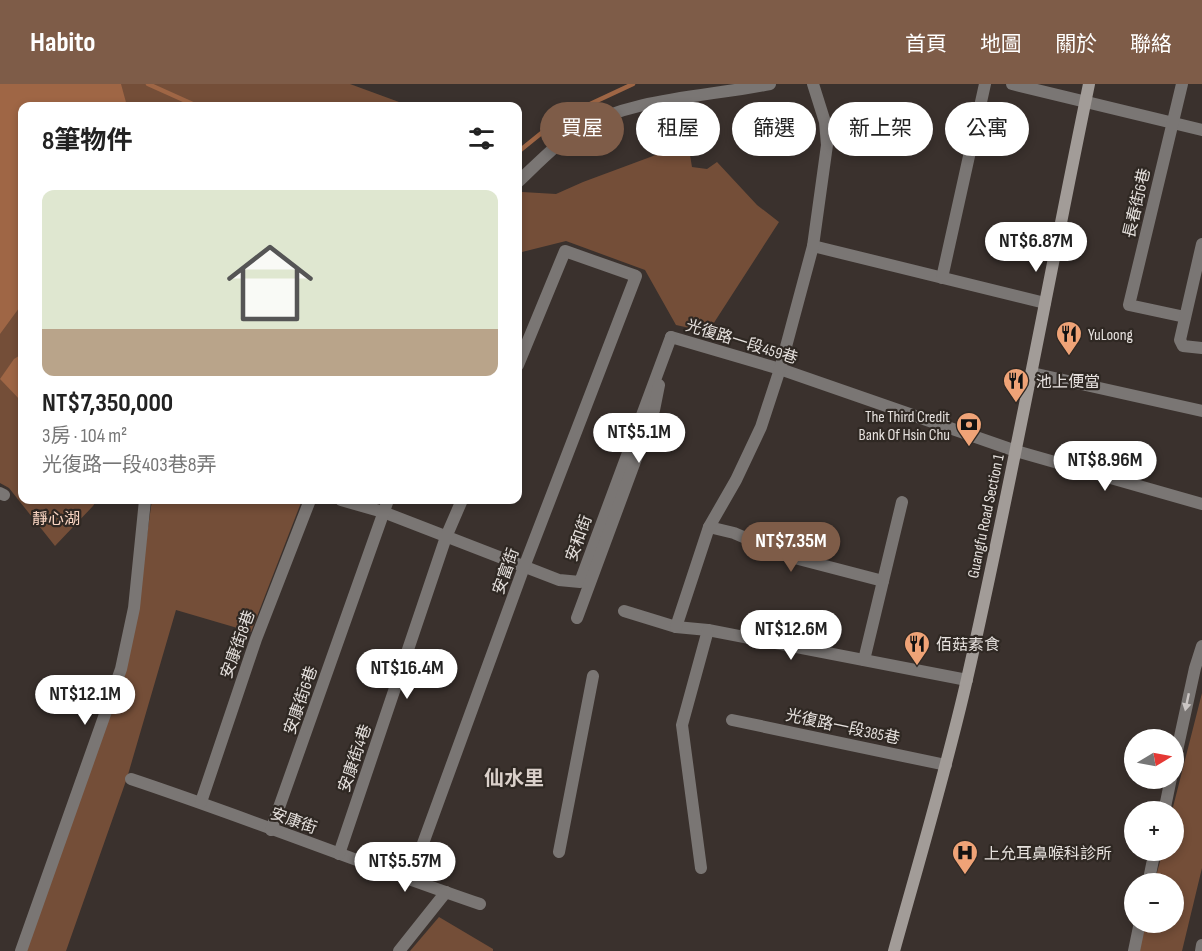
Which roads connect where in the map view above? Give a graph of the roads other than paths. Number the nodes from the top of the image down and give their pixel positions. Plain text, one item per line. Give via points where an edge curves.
1 (770, 84) edge
2 (813, 84) edge
3 (985, 84) edge
4 (1012, 84) edge
5 (1089, 84) edge
6 (1182, 84) edge
7 (1086, 101) junction
8 (1172, 123) junction
9 (1202, 130) edge
10 (522, 178) edge
11 (1202, 244) edge
12 (813, 246) junction
13 (942, 278) junction
14 (1045, 303) junction
15 (1185, 317) junction
16 (670, 337) junction
17 (1202, 348) edge
18 (522, 355) edge
19 (780, 369) junction
20 (1032, 373) junction
21 (1202, 411) edge
22 (1016, 451) junction
23 (902, 502) dead end
24 (145, 504) edge
25 (308, 504) edge
26 (355, 504) edge
27 (386, 504) edge
28 (460, 504) edge
29 (1202, 504) edge
30 (383, 512) junction
31 (709, 526) junction
32 (446, 537) junction
33 (524, 567) junction
34 (883, 581) junction
35 (624, 611) dead end
36 (578, 618) dead end
37 (676, 627) junction
38 (708, 630) junction
39 (1202, 646) edge
40 (864, 660) junction
41 (593, 676) dead end
42 (967, 680) junction
43 (732, 720) dead end
44 (1182, 729) edge
45 (946, 765) junction
46 (131, 779) dead end
47 (201, 802) junction
48 (271, 830) junction
49 (560, 852) dead end
50 (339, 854) junction
51 (701, 868) dead end
52 (410, 879) junction
53 (446, 892) junction
54 (480, 904) dead end
55 (1138, 933) edge
56 (1202, 945) edge
57 (21, 951) edge
58 (399, 951) edge
59 (894, 951) edge
60 (1134, 951) edge
61 (1201, 951) edge

1 - 10 street via 665,100 597,120 575,131
2 - 12 street via 825,122 827,145
3 - 13 street
4 - 7 street
5 - 7 main road, Guangfu Road Section 1
6 - 8 street
7 - 8 street
7 - 14 main road, Guangfu Road Section 1
8 - 9 street
8 - 15 street, 長春街6巷 via 1129,305
11 - 15 street
12 - 13 street
12 - 19 street
13 - 14 street
14 - 20 main road, Guangfu Road Section 1
15 - 17 street via 1180,340 1183,346
16 - 19 street, 光復路一段459巷
16 - 33 street, 安和街 via 580,582 559,580
16 - 36 street, 光復路一段459巷 via 654,410
18 - 33 street, 安富街 via 565,251 636,276
19 - 22 street, 光復路一段459巷
19 - 31 street via 761,427
20 - 21 street
20 - 22 main road, Guangfu Road Section 1
22 - 29 street, 光復路一段459巷
22 - 42 main road, Guangfu Road Section 1
23 - 34 street
24 - 57 street via 134,608 121,669
25 - 47 street, 安康街8巷 via 256,639
26 - 30 street, 安和街
27 - 30 street, 安康街6巷
28 - 32 street, 安康街4巷
30 - 32 street, 安和街
30 - 48 street, 安康街6巷
31 - 34 street via 788,556
31 - 37 street
32 - 33 street, 安和街
32 - 50 street, 安康街4巷
33 - 52 street, 安富街
34 - 40 street
35 - 37 street
37 - 38 street
38 - 40 street
38 - 51 street via 682,725
39 -> 44 street
40 - 42 street
41 - 49 street
42 - 45 main road, Guangfu Road Section 1
43 - 45 street, 光復路一段385巷
45 - 59 main road, Guangfu Road Section 1
46 - 47 street, 安康街
47 - 48 street, 安康街
48 - 50 street, 安康街
50 - 52 street, 安康街
52 - 53 street, 安康街
53 - 54 street, 安康街
53 - 58 street
55 - 60 street
56 - 61 street

